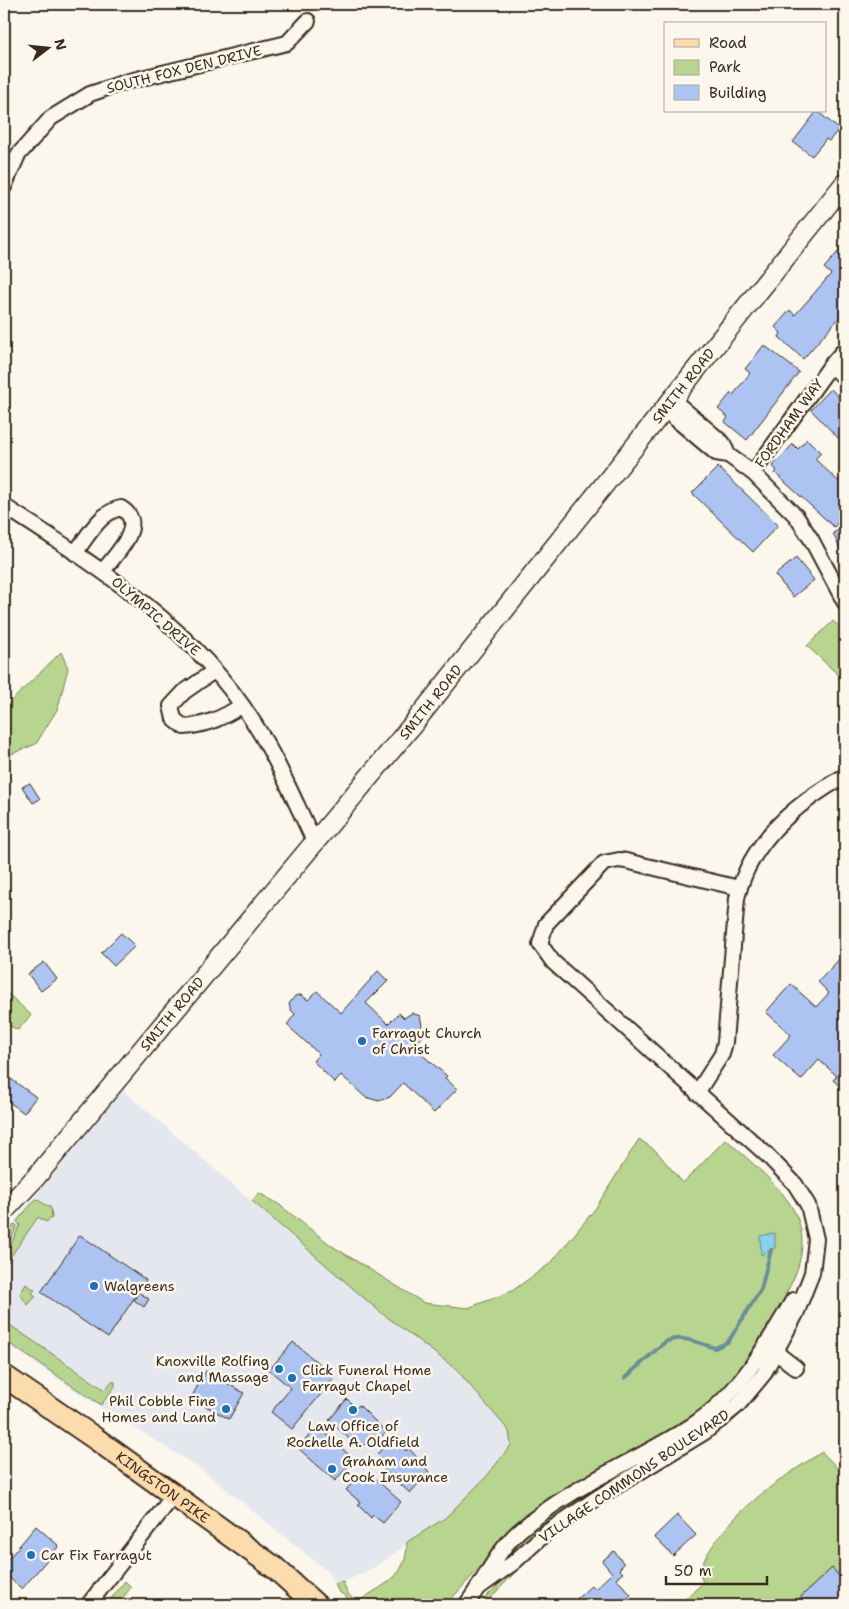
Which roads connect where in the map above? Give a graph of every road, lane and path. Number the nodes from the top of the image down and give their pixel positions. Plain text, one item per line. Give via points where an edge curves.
1 (308, 21) dead end
2 (845, 183) edge
3 (4, 187) edge
4 (845, 349) edge
5 (831, 365) junction
6 (845, 378) edge
7 (669, 405) junction
8 (752, 473) junction
9 (4, 506) edge
10 (75, 553) junction
11 (103, 571) junction
12 (845, 603) edge
13 (214, 671) junction
14 (242, 706) junction
15 (845, 776) edge
16 (314, 841) junction
17 (739, 888) junction
18 (697, 1093) junction
19 (4, 1210) edge
20 (771, 1349) junction
21 (796, 1368) dead end
22 (4, 1376) edge
23 (633, 1458) junction
24 (640, 1471) junction
25 (174, 1495) junction
26 (481, 1586) junction
27 (88, 1605) edge
28 (316, 1605) edge
29 (466, 1605) edge

1 - 3 street, SOUTH FOX DEN DRIVE via 287,43 125,82 90,94 52,118 18,155
2 - 7 street, SMITH ROAD
4 - 5 street, FORDHAM WAY
5 - 6 street
5 - 8 street, FORDHAM WAY
7 - 8 street, FORDHAM WAY via 698,430 723,443 728,455
7 - 16 street, SMITH ROAD via 414,723
8 - 12 street, FORDHAM WAY via 796,516
9 - 10 street, OLYMPIC DRIVE
10 - 11 street, OLYMPIC DRIVE
10 - 11 street via 112,509 121,508 128,512 132,531
11 - 13 street, OLYMPIC DRIVE via 192,645
13 - 14 street, OLYMPIC DRIVE
13 - 14 street via 184,692 172,706 174,719 184,727 200,726
14 - 16 street, OLYMPIC DRIVE via 258,730
15 - 17 street via 797,806 763,842 742,875
16 - 19 street, SMITH ROAD via 36,1177
17 - 18 street via 725,1042 722,1054
17 - 18 street, VILLAGE COMMONS BOULEVARD via 626,861 610,861 604,863 546,924 541,937 543,951 553,962
18 - 20 street, VILLAGE COMMONS BOULEVARD via 768,1155 795,1184 808,1205 816,1239 812,1273
20 - 21 street
20 - 23 street, VILLAGE COMMONS BOULEVARD via 695,1423
20 - 24 street, VILLAGE COMMONS BOULEVARD via 763,1375 738,1406 705,1432
22 - 25 main road, KINGSTON PIKE
23 - 24 street
23 - 26 street, VILLAGE COMMONS BOULEVARD via 572,1493 519,1532 500,1552
24 - 26 street, VILLAGE COMMONS BOULEVARD via 548,1532
25 - 27 street
25 - 28 main road, KINGSTON PIKE via 275,1568
26 - 29 street, VILLAGE COMMONS BOULEVARD

